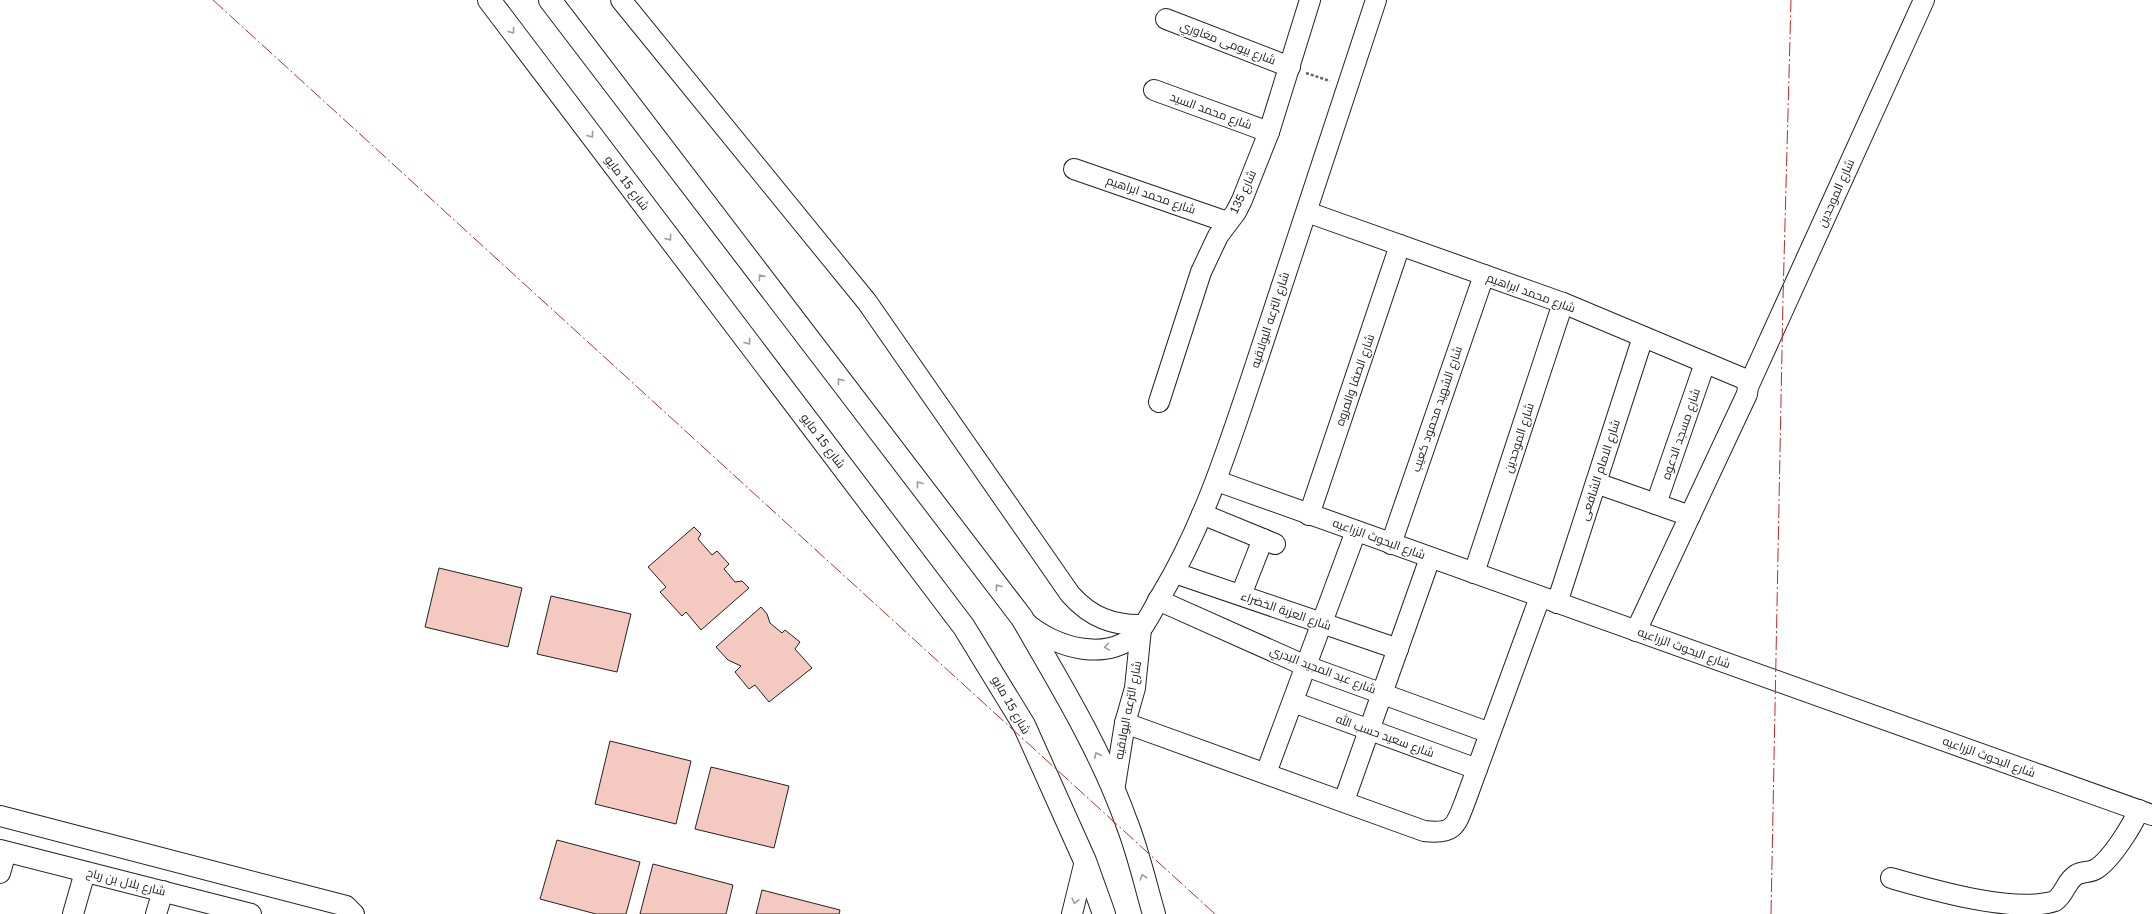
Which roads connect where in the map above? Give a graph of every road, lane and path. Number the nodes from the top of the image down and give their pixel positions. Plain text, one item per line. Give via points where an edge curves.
1 (489, 0) edge
2 (550, 0) edge
3 (621, 0) edge
4 (1310, 0) edge
5 (1376, 0) edge
6 (1924, 0) edge
7 (1166, 19) dead end
8 (1290, 67) junction
9 (1347, 88) junction
10 (1154, 90) dead end
11 (1269, 132) junction
12 (1074, 169) dead end
13 (1307, 212) junction
14 (1227, 222) junction
15 (1400, 245) junction
16 (1484, 275) junction
17 (1563, 303) junction
18 (1643, 336) junction
19 (1705, 363) junction
20 (1748, 387) junction
21 (1158, 402) dead end
22 (1216, 482) junction
23 (1596, 483) junction
24 (1656, 504) junction
25 (1202, 514) junction
26 (1309, 515) junction
27 (1690, 516) junction
28 (1356, 531) junction
29 (1392, 544) junction
30 (1430, 558) junction
31 (1175, 573) junction
32 (1474, 573) junction
33 (1241, 595) junction
34 (1158, 600) junction
35 (1549, 600) junction
36 (1022, 618) junction
37 (1322, 623) junction
38 (1142, 627) junction
39 (1636, 631) junction
40 (1398, 649) junction
41 (1306, 666) junction
42 (1382, 694) junction
43 (1292, 702) junction
44 (1125, 723) junction
45 (1369, 730) junction
46 (1490, 733) junction
47 (1477, 769) junction
48 (1266, 773) junction
49 (1114, 791) junction
50 (1344, 801) junction
51 (2145, 813) edge
52 (0, 816) edge
53 (3, 851) edge
54 (1085, 861) junction
55 (0, 872) edge
56 (85, 872) junction
57 (1891, 878) dead end
58 (163, 892) junction
59 (209, 909) edge
60 (73, 914) edge
61 (156, 914) edge
62 (252, 914) edge
63 (354, 914) edge
64 (1072, 914) edge
65 (1104, 914) edge
66 (1154, 914) edge

1 -> 54 main road, شارع 15 مايو via 964,627 1024,725
36 -> 2 main road
3 - 38 street via 867,302 1070,594 1090,613 1102,619
4 - 8 street, شارع 135
5 - 9 street, شارع الترعه البولاقيه
6 - 20 street, شارع الموحدين
7 - 8 street, شارع بيومى مغاوري
8 - 9 path
8 - 11 street, شارع 135
9 - 13 street, شارع الترعه البولاقيه
10 - 11 street, شارع محمد السيد
11 - 14 street, شارع 135 via 1242,200
12 - 14 street, شارع محمد ابراهيم
13 - 15 street, شارع محمد ابراهيم
13 - 22 street, شارع الترعه البولاقيه
14 - 21 street, شارع 135 via 1201,272
15 - 16 street, شارع محمد ابراهيم
15 - 26 street, شارع الصفا والمروه
16 - 17 street, شارع محمد ابراهيم
16 - 29 street, شارع الشهيد محمود كعيب
17 - 18 street, شارع محمد ابراهيم
17 - 32 street, شارع الموحدين
18 - 19 street, شارع محمد ابراهيم
18 - 23 street, شارع الامام الشافعى
19 - 20 street, شارع محمد ابراهيم via 1742,378
19 - 24 street, شارع مسجد الدعوه
20 - 27 street, شارع الموحدين
22 - 25 street, شارع الترعه البولاقيه
22 - 26 street, شارع البحوث الزراعيه
23 - 24 street
23 - 35 street, شارع الامام الشافعى
24 - 27 street
25 - 31 street, شارع الترعه البولاقيه
25 - 33 street via 1269,541
26 - 28 street, شارع البحوث الزراعيه
27 - 39 street, شارع الموحدين
28 - 29 street, شارع البحوث الزراعيه
28 - 37 street
29 - 30 street, شارع البحوث الزراعيه
30 - 32 street, شارع البحوث الزراعيه
30 - 40 street
31 - 33 street, شارع العزبة الخضراء
31 - 34 street, شارع الترعه البولاقيه
32 - 35 street, شارع البحوث الزراعيه
33 - 37 street, شارع العزبة الخضراء
34 - 38 street, شارع الترعه البولاقيه
34 - 41 street, شارع عبد المجيد البدري
35 - 39 street, شارع البحوث الزراعيه
35 - 46 street, شارع الامام الشافعى
38 -> 36 street, شارع الترعه البولاقيه via 1128,640 1113,646 1080,648 1048,639
49 -> 36 main road via 1077,714
37 - 40 street, شارع العزبة الخضراء
37 - 41 street
38 - 44 street, شارع الترعه البولاقيه via 1135,688
39 - 51 street, شارع البحوث الزراعيه
40 - 42 street
41 - 42 street, شارع عبد المجيد البدري
41 - 43 street
42 - 45 street
42 - 46 street, شارع عبد المجيد البدري
43 - 45 street, شارع سعيد حسب الله
43 - 48 street
44 - 48 street, شارع الامام الشافعى
44 - 49 street, شارع الترعه البولاقيه
45 - 47 street, شارع سعيد حسب الله
45 - 50 street
46 - 47 street, شارع الامام الشافعى
47 - 50 street, شارع الامام الشافعى via 1459,817 1451,828 1442,833 1424,831
48 - 50 street, شارع الامام الشافعى
66 -> 49 main road via 1127,821
51 - 57 street via 2098,868 2075,875 2061,896 2049,904 2013,910 1988,907
52 - 63 street via 346,906
53 - 55 street
53 - 56 street, شارع بلال بن رباح
54 -> 64 street
54 - 65 main road, شارع 15 مايو
56 - 58 street, شارع بلال بن رباح
56 - 60 street
58 - 59 street, شارع بلال بن رباح
58 - 61 street
59 - 62 street, شارع بلال بن رباح

